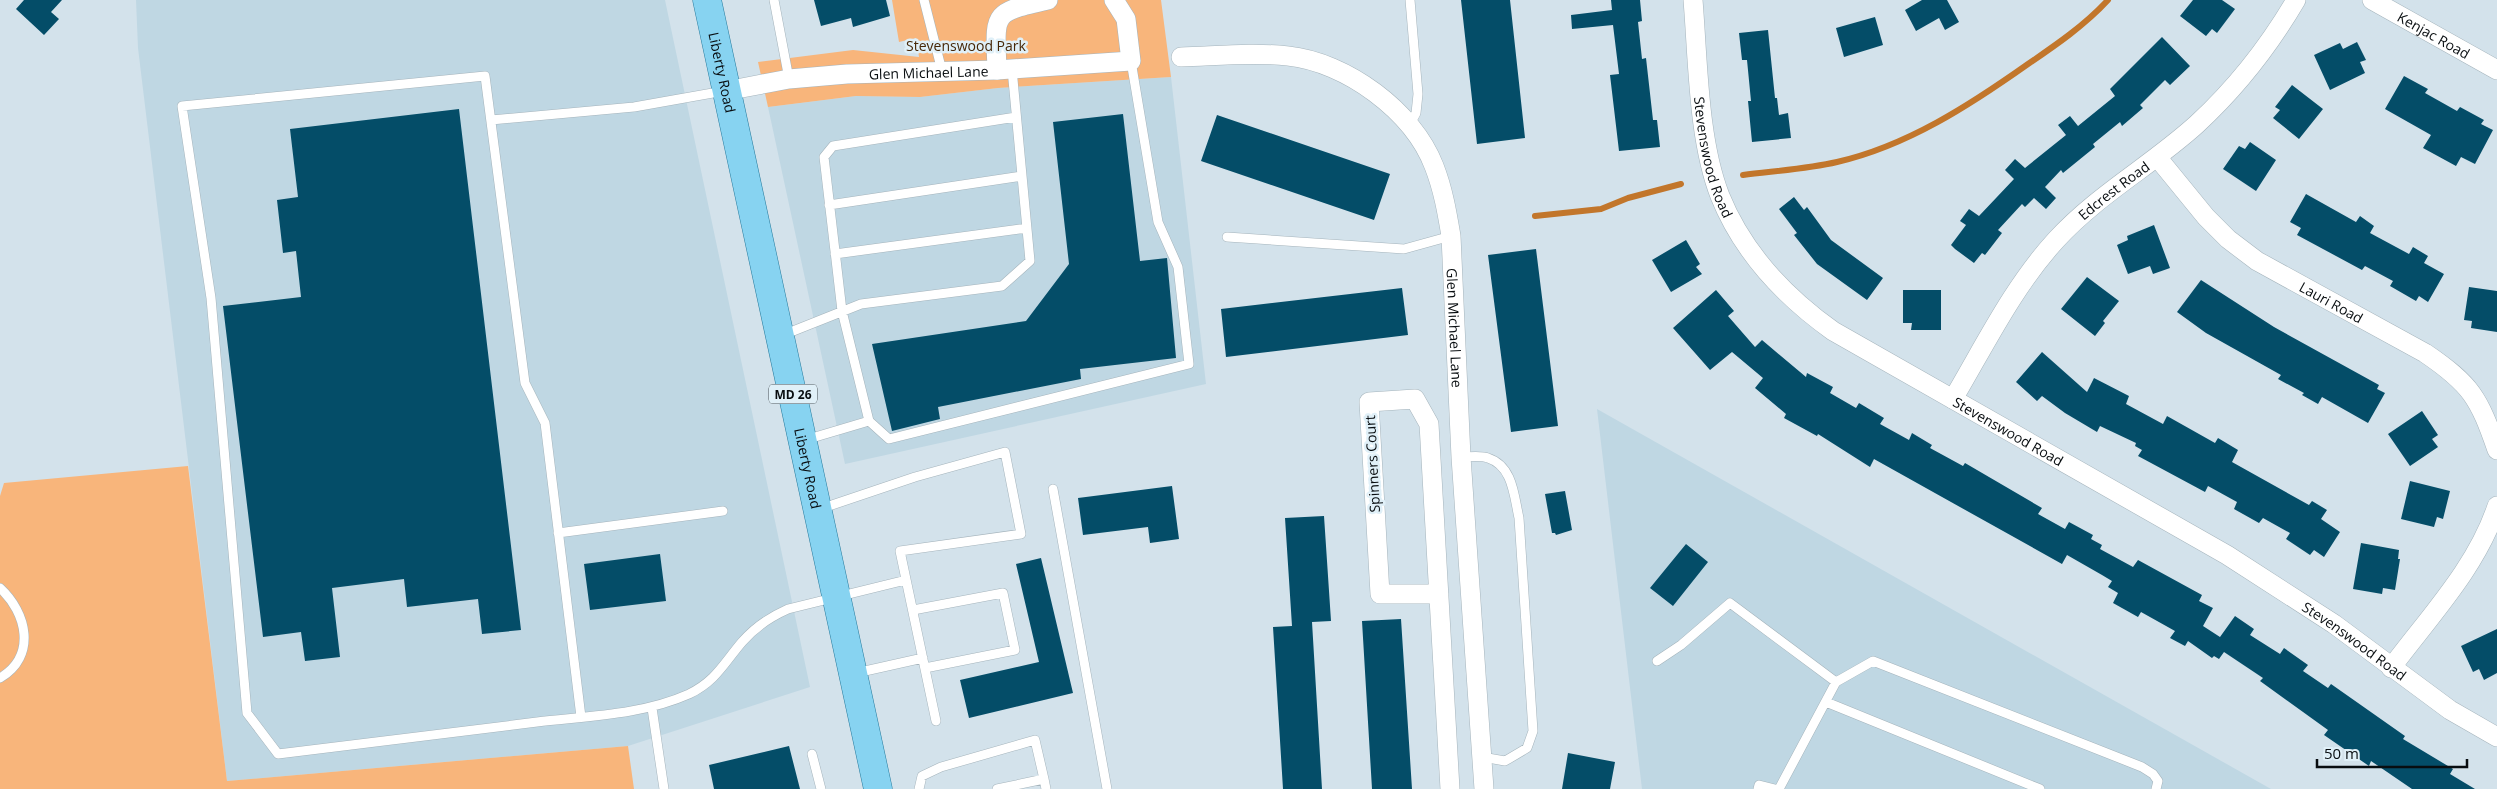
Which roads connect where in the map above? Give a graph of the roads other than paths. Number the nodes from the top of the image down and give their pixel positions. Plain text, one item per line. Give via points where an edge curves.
1 (707, 0) edge
2 (774, 0) edge
3 (924, 0) edge
4 (1048, 0) edge
5 (1114, 0) edge
6 (1410, 0) edge
7 (1693, 0) edge
8 (2296, 0) edge
9 (2372, 0) edge
10 (1181, 57) dead end
11 (1131, 62) junction
12 (1004, 69) junction
13 (2497, 70) edge
14 (942, 72) junction
15 (789, 79) junction
16 (726, 91) junction
17 (1016, 117) junction
18 (491, 120) junction
19 (1409, 126) junction
20 (2157, 156) junction
21 (1022, 176) junction
22 (829, 205) junction
23 (1027, 228) junction
24 (1451, 236) junction
25 (1227, 237) dead end
26 (835, 254) junction
27 (842, 311) junction
28 (780, 336) junction
29 (1954, 399) junction
30 (869, 420) junction
31 (802, 441) junction
32 (2497, 450) edge
33 (1461, 457) junction
34 (1053, 489) dead end
35 (2497, 506) edge
36 (818, 510) junction
37 (723, 511) dead end
38 (558, 533) junction
39 (906, 580) junction
40 (0, 588) edge
41 (1439, 594) junction
42 (836, 596) junction
43 (913, 610) junction
44 (923, 658) junction
45 (1657, 661) dead end
46 (925, 668) junction
47 (2391, 668) junction
48 (853, 674) junction
49 (0, 678) edge
50 (1836, 682) junction
51 (1826, 702) junction
52 (652, 708) junction
53 (580, 717) junction
54 (936, 721) dead end
55 (2497, 738) edge
56 (812, 754) dead end
57 (1482, 757) junction
58 (1044, 779) junction
59 (664, 789) edge
60 (821, 789) edge
61 (878, 789) edge
62 (919, 789) edge
63 (997, 789) edge
64 (1046, 789) edge
65 (1107, 789) edge
66 (1450, 789) edge
67 (1484, 789) edge
68 (1758, 789) edge
69 (1775, 789) edge
70 (1779, 789) edge
71 (2040, 789) edge
72 (2156, 789) edge

1 - 16 main road, Liberty Road / MD 26
2 - 15 lane
3 - 14 lane
4 - 12 street via 1011,8 1000,17 995,29
5 - 11 street via 1126,19
6 - 19 lane via 1418,94 1416,113
7 - 29 street, Stevenswood Road via 1709,153 1720,195 1758,262 1804,310 1833,331
8 - 20 street, Edcrest Road via 2260,55 2230,91
9 - 13 street, Kenjac Road
10 - 19 street, Glen Michael Lane via 1289,56 1321,64 1349,76 1377,94
11 - 12 street, Glen Michael Lane
11 - 30 lane via 1158,222 1178,267 1189,364 889,439
12 - 14 street, Glen Michael Lane
12 - 17 lane
14 - 15 street, Glen Michael Lane
15 - 16 street, Glen Michael Lane
16 - 18 lane via 634,107
16 - 28 main road, Liberty Road / MD 26
17 - 21 lane
17 - 22 lane via 833,146 824,157
18 - 38 lane via 525,383 545,423
18 - 53 lane via 485,76 182,106 211,298 247,713 278,754
19 - 24 street, Glen Michael Lane via 1434,164
20 - 29 street, Edcrest Road via 2057,239 2026,277
20 - 32 street, Lauri Road via 2206,217 2257,261 2425,353 2451,371 2474,394
21 - 22 lane
21 - 23 lane
22 - 26 lane
23 - 26 lane
23 - 27 lane via 1030,261 1002,286 861,304
24 - 25 lane via 1404,249
24 - 33 street, Glen Michael Lane
26 - 27 lane
27 - 28 lane
27 - 30 lane
28 - 31 main road, Liberty Road / MD 26
29 - 47 street, Stevenswood Road via 2244,566 2334,624
30 - 31 lane
31 - 36 main road, Liberty Road / MD 26
33 - 57 street, Glen Michael Lane
33 - 57 lane via 1488,457 1505,469 1520,528 1533,731 1527,748 1505,761
34 - 65 lane
35 - 47 street via 2490,528 2474,557
36 - 39 lane via 915,477 1005,452 1021,534 900,551
36 - 42 main road, Liberty Road / MD 26
37 - 38 lane
38 - 53 lane
39 - 42 lane
39 - 43 lane
40 - 49 lane via 22,616 24,630 23,646 17,661
41 - 41 street, Spinners Court via 1429,424 1415,399 1368,402 1380,594
41 - 66 street, Spinners Court
42 - 48 main road, Liberty Road / MD 26
42 - 52 lane via 774,615 741,642 727,664 704,686
43 - 44 lane
43 - 46 lane via 1003,593 1015,650
44 - 46 lane
44 - 48 lane
45 - 50 lane via 1730,603
46 - 54 lane
47 - 55 street, Stevenswood Road via 2450,710
48 - 61 main road, Liberty Road / MD 26
50 - 51 lane
50 - 72 lane via 1873,661 2142,767 2158,781
51 - 70 lane
51 - 71 lane
52 - 53 lane
52 - 59 lane
56 - 60 lane
57 - 67 street, Glen Michael Lane
58 - 62 lane via 1036,740 941,767 922,776
58 - 63 lane
58 - 64 lane
68 - 69 lane via 1759,785

